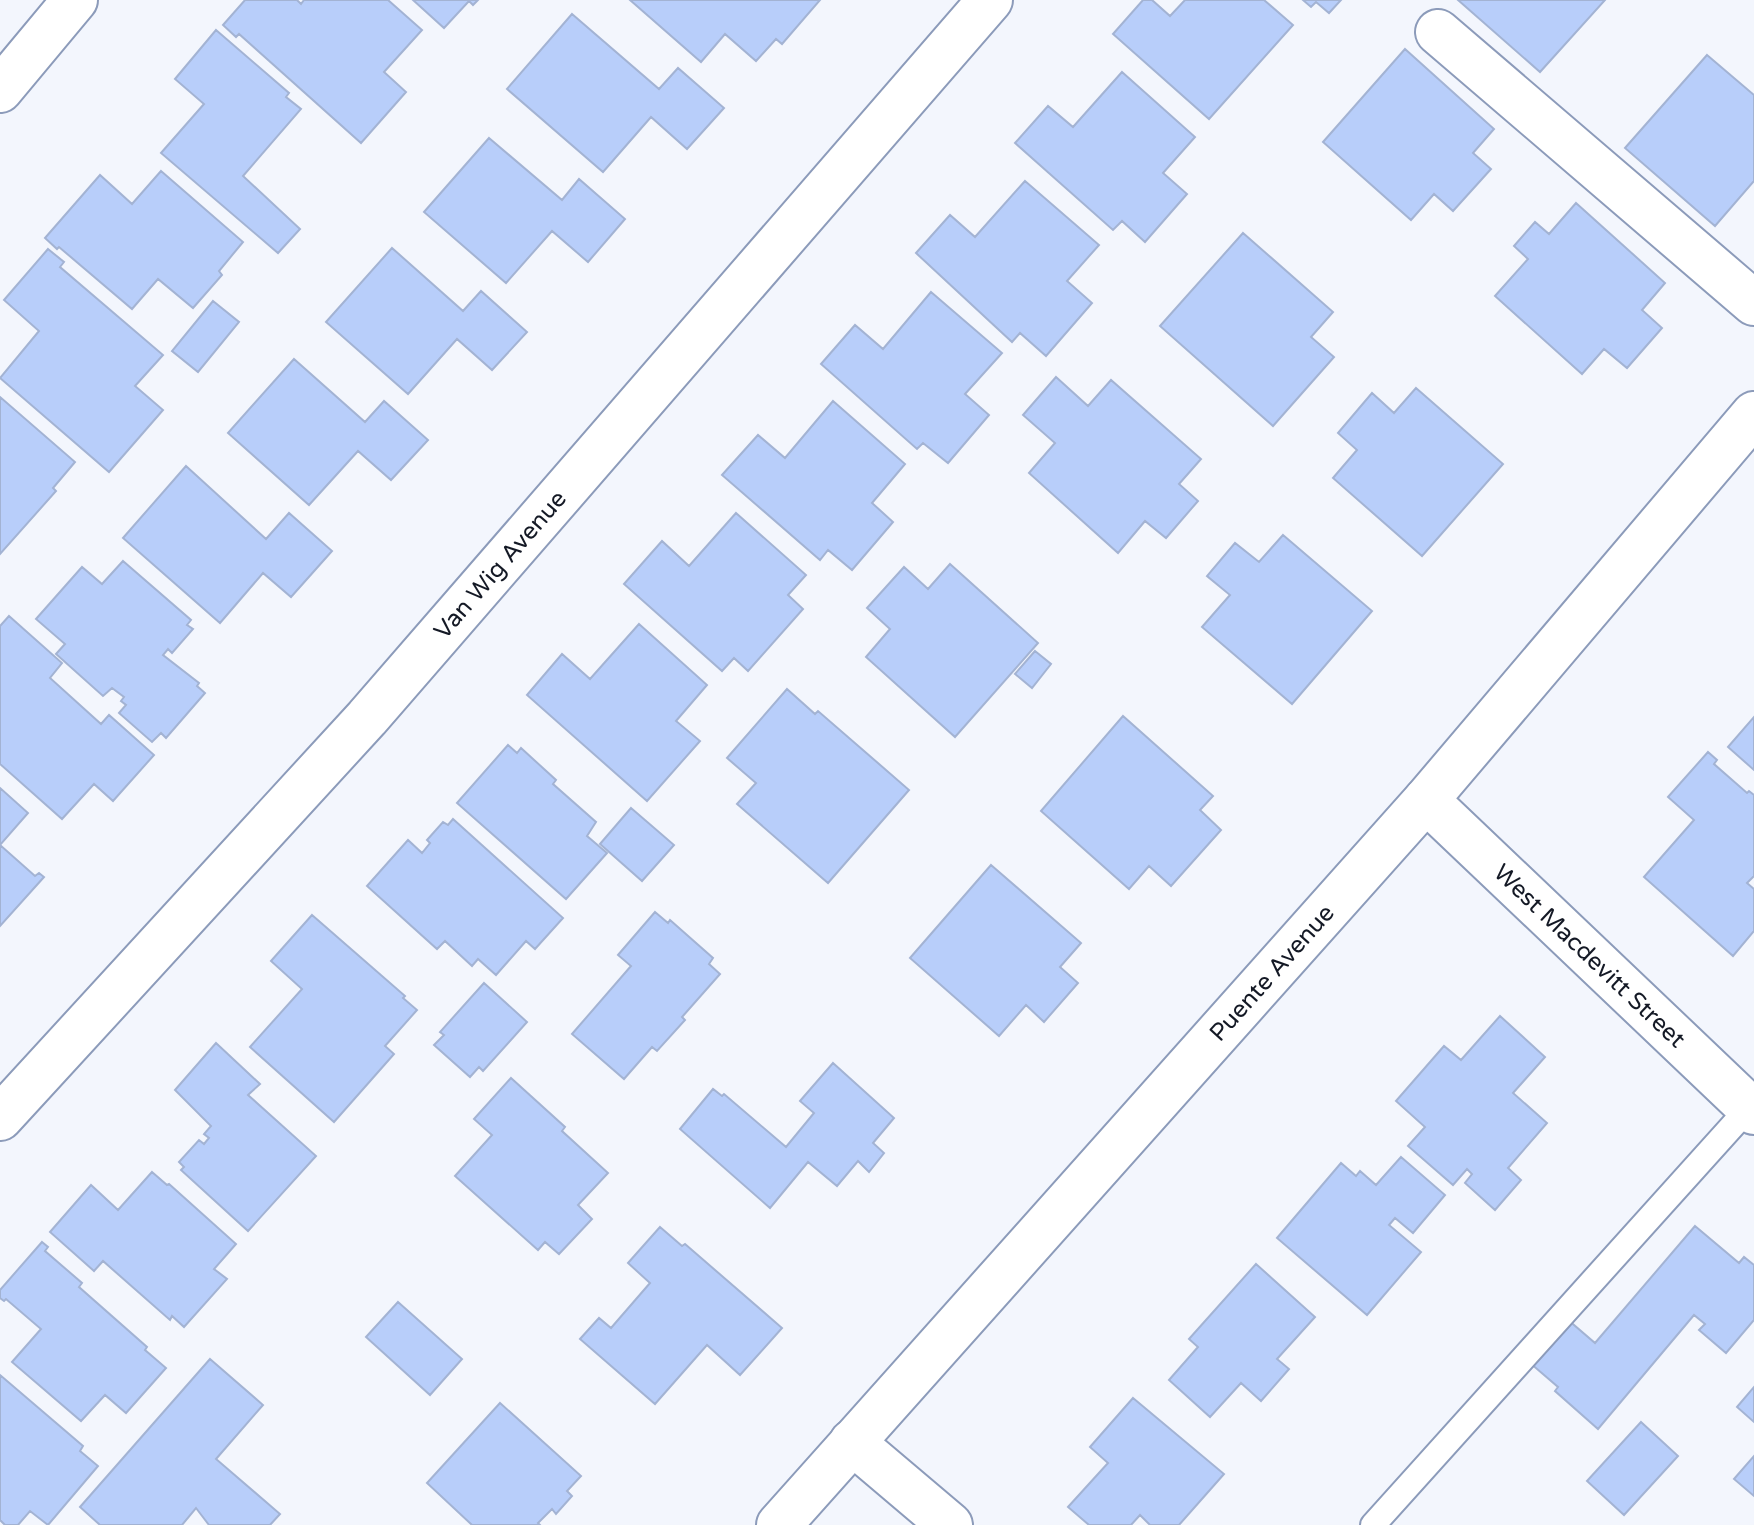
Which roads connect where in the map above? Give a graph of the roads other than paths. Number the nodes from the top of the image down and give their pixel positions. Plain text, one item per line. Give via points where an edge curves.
1 (75, 0) edge
2 (990, 0) edge
3 (1438, 32) dead end
4 (0, 90) edge
5 (1754, 303) edge
6 (1754, 414) edge
7 (1426, 800) junction
8 (1752, 1107) edge
9 (0, 1118) edge
10 (852, 1442) junction
11 (779, 1525) edge
12 (950, 1525) edge
13 (1373, 1525) edge

1 - 4 street
2 - 9 street, Van Wig Avenue via 367,718
3 - 5 street
6 - 7 street, Puente Avenue
7 - 8 street, West Macdevitt Street
7 - 10 street, Puente Avenue
8 - 13 lane
10 - 11 street, Puente Avenue
10 - 12 street

